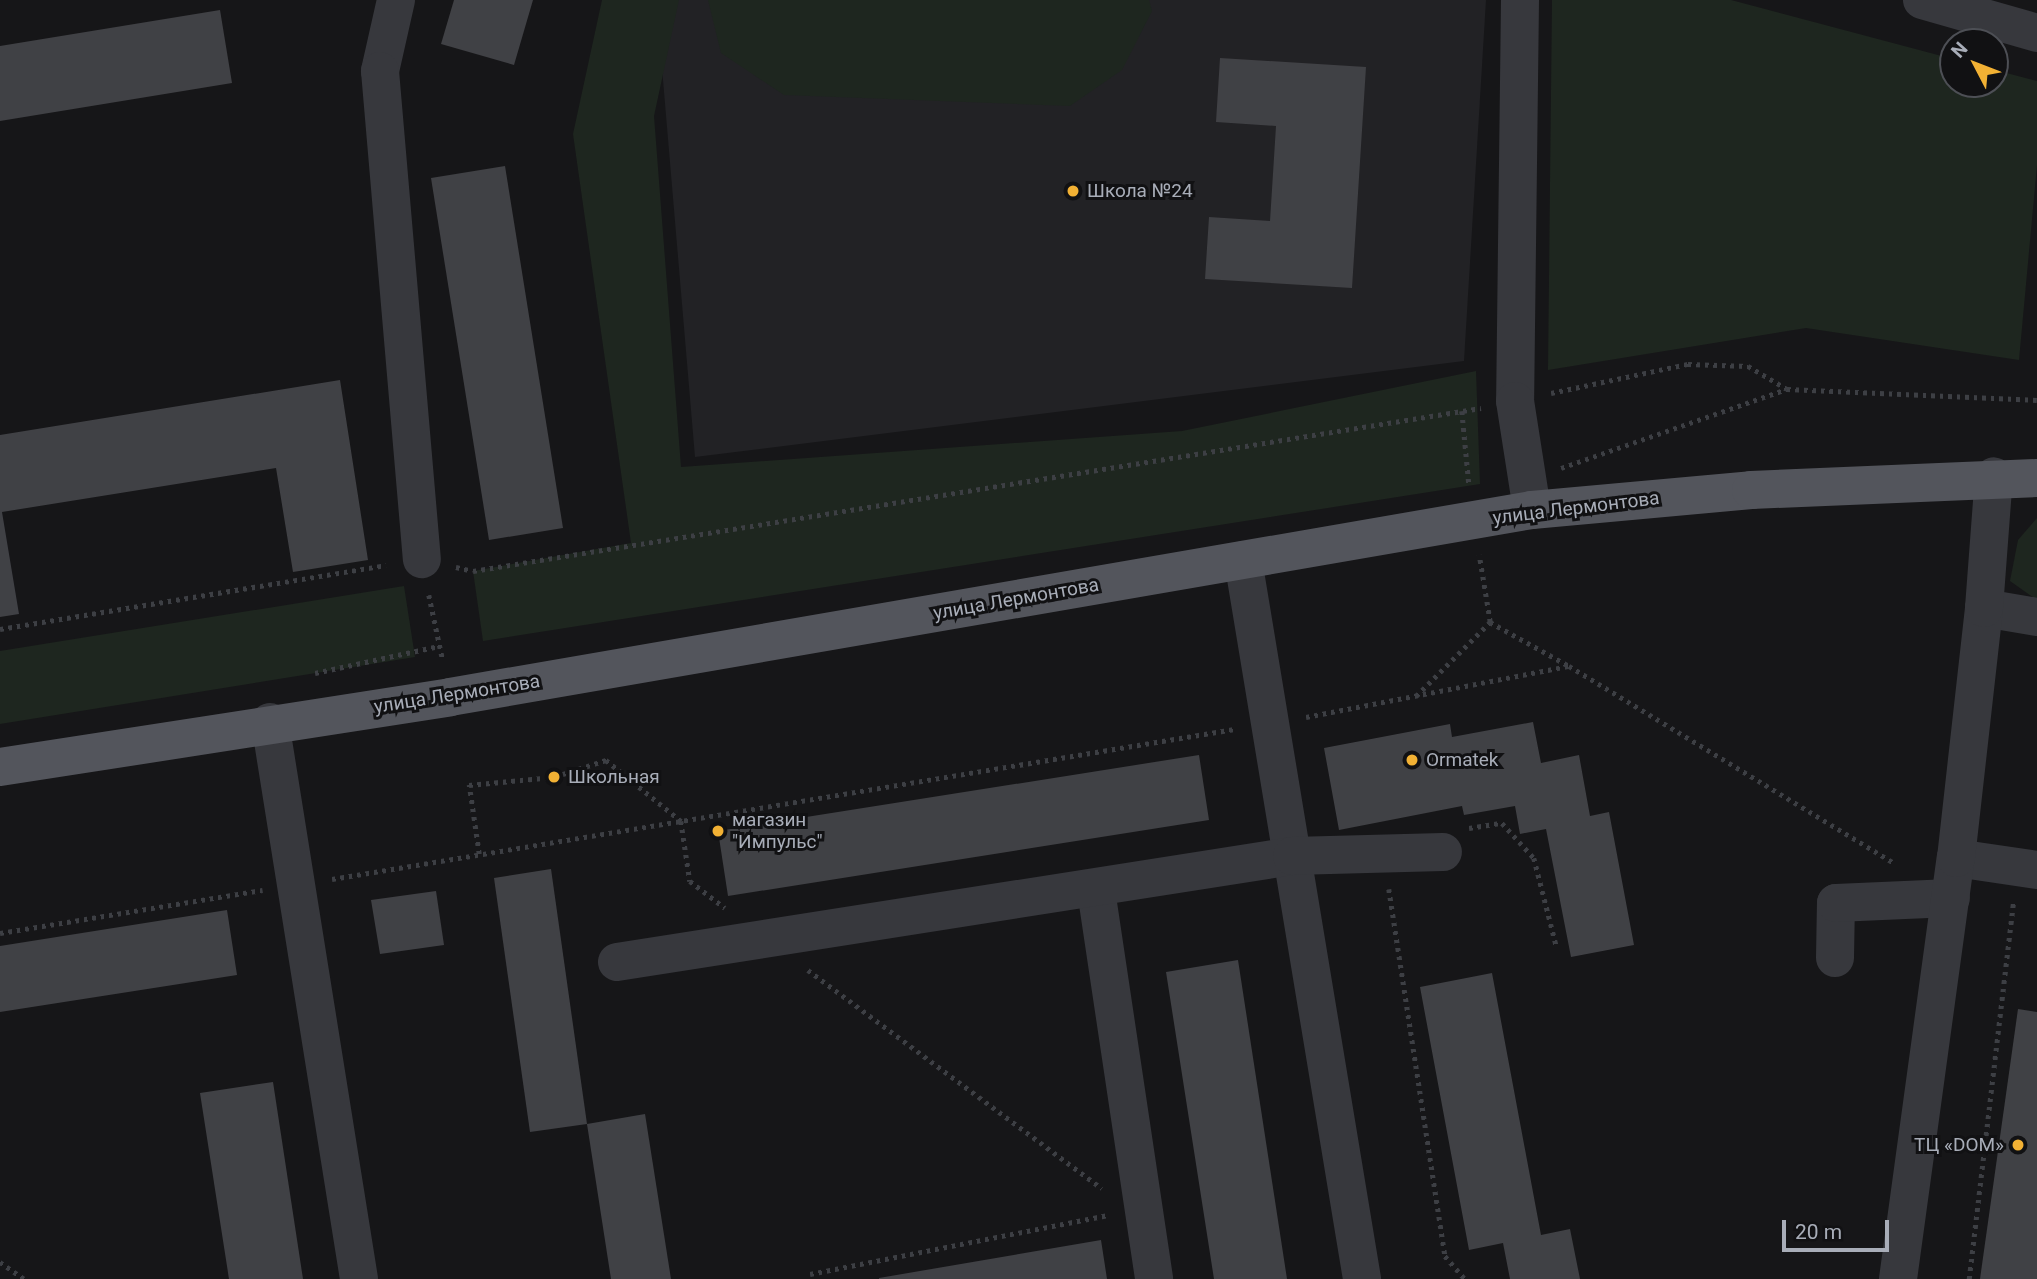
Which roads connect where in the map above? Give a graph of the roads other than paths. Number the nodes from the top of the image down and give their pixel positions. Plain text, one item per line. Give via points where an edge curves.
1 (396, 0) edge
2 (1520, 0) edge
3 (1922, 0) edge
4 (2037, 33) edge
5 (1993, 477) junction
6 (2037, 478) edge
7 (1530, 495) junction
8 (422, 559) road end
9 (1243, 561) junction
10 (1984, 608) junction
11 (2037, 617) edge
12 (270, 722) junction
13 (0, 766) edge
14 (1453, 841) road end
15 (1292, 856) junction
16 (1956, 858) junction
17 (2037, 870) edge
18 (1096, 890) junction
19 (1951, 898) junction
20 (1835, 958) dead end
21 (617, 962) dead end
22 (359, 1279) edge
23 (1154, 1279) edge
24 (1362, 1279) edge
25 (1898, 1279) edge

1 - 8 street via 380,71
2 - 7 street via 1515,401
3 - 4 street
5 - 6 main road, улица Лермонтова
5 - 7 main road, улица Лермонтова via 1751,490
5 - 10 street
7 - 9 main road, улица Лермонтова
9 - 12 main road, улица Лермонтова via 450,697
9 - 15 street
10 - 11 street
10 - 16 street
12 - 13 main road, улица Лермонтова
12 - 22 street
14 - 15 street via 1383,853
15 - 18 street
15 - 24 street
16 - 17 street
16 - 19 street
18 - 21 street
18 - 23 street
19 - 20 street via 1836,903
19 - 25 street

